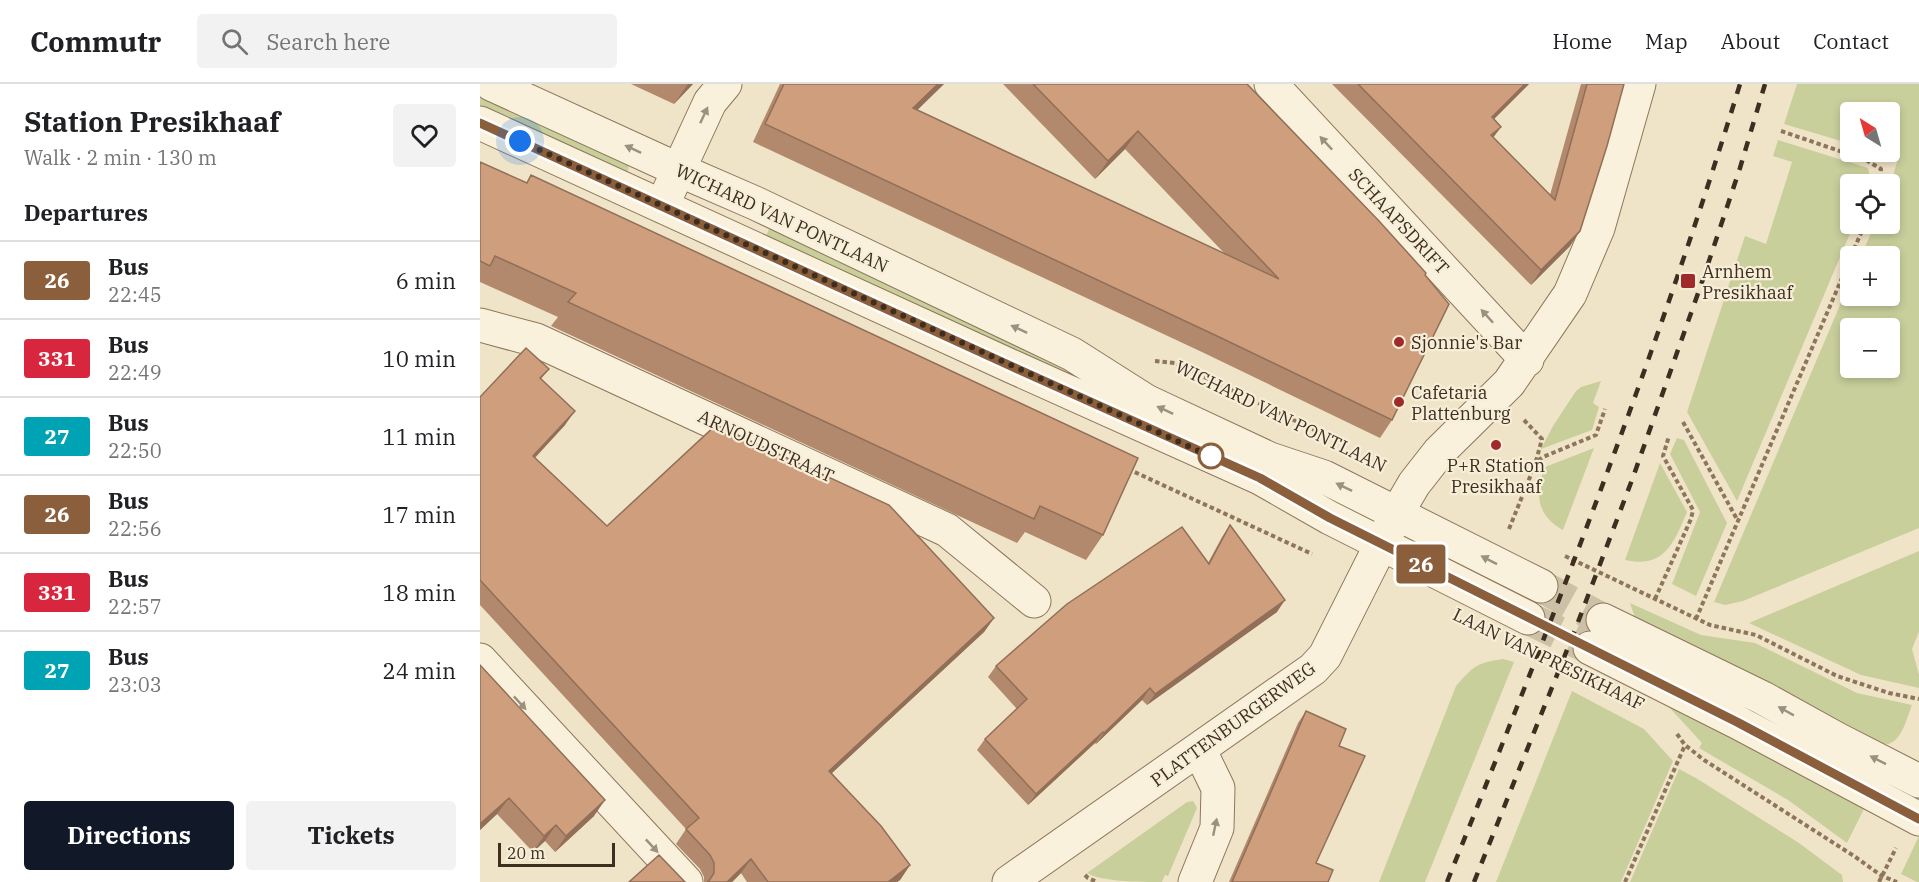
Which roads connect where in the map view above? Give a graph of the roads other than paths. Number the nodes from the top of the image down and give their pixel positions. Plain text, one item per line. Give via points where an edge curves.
1 (491, 84) edge
2 (725, 84) edge
3 (1271, 84) edge
4 (1639, 84) edge
5 (480, 123) edge
6 (679, 170) junction
7 (662, 206) junction
8 (480, 325) edge
9 (1527, 360) junction
10 (1397, 513) junction
11 (1382, 544) junction
12 (1541, 586) tunnel mouth
13 (1034, 601) dead end
14 (1528, 618) tunnel mouth
15 (480, 660) edge
16 (1199, 749) junction
17 (1919, 781) edge
18 (1917, 812) edge
19 (686, 882) edge
20 (1009, 882) edge
21 (1195, 882) edge

6 -> 1 street, WICHARD VAN PONTLAAN
6 -> 2 street via 710,102
9 -> 3 street, SCHAAPSDRIFT
4 - 9 street, PLATTENBURGERWEG via 1598,228 1570,294
5 - 7 street
6 - 7 street
10 -> 6 street, WICHARD VAN PONTLAAN via 1324,477 1270,459 1146,401 1072,354
7 - 11 street via 1260,478
8 - 13 street, ARNOUDSTRAAT via 536,340 947,530
9 - 10 street, PLATTENBURGERWEG via 1439,452
10 - 11 street, PLATTENBURGERWEG
12 -> 10 street
11 - 14 street, LAAN VAN PRESIKHAAF
11 - 16 street, PLATTENBURGERWEG via 1325,656
15 -> 19 street
16 - 20 street, PLATTENBURGERWEG
21 -> 16 street via 1216,828 1218,788
17 -> 18 street, LAAN VAN PRESIKHAAF via 1763,698 1597,634 1737,722

